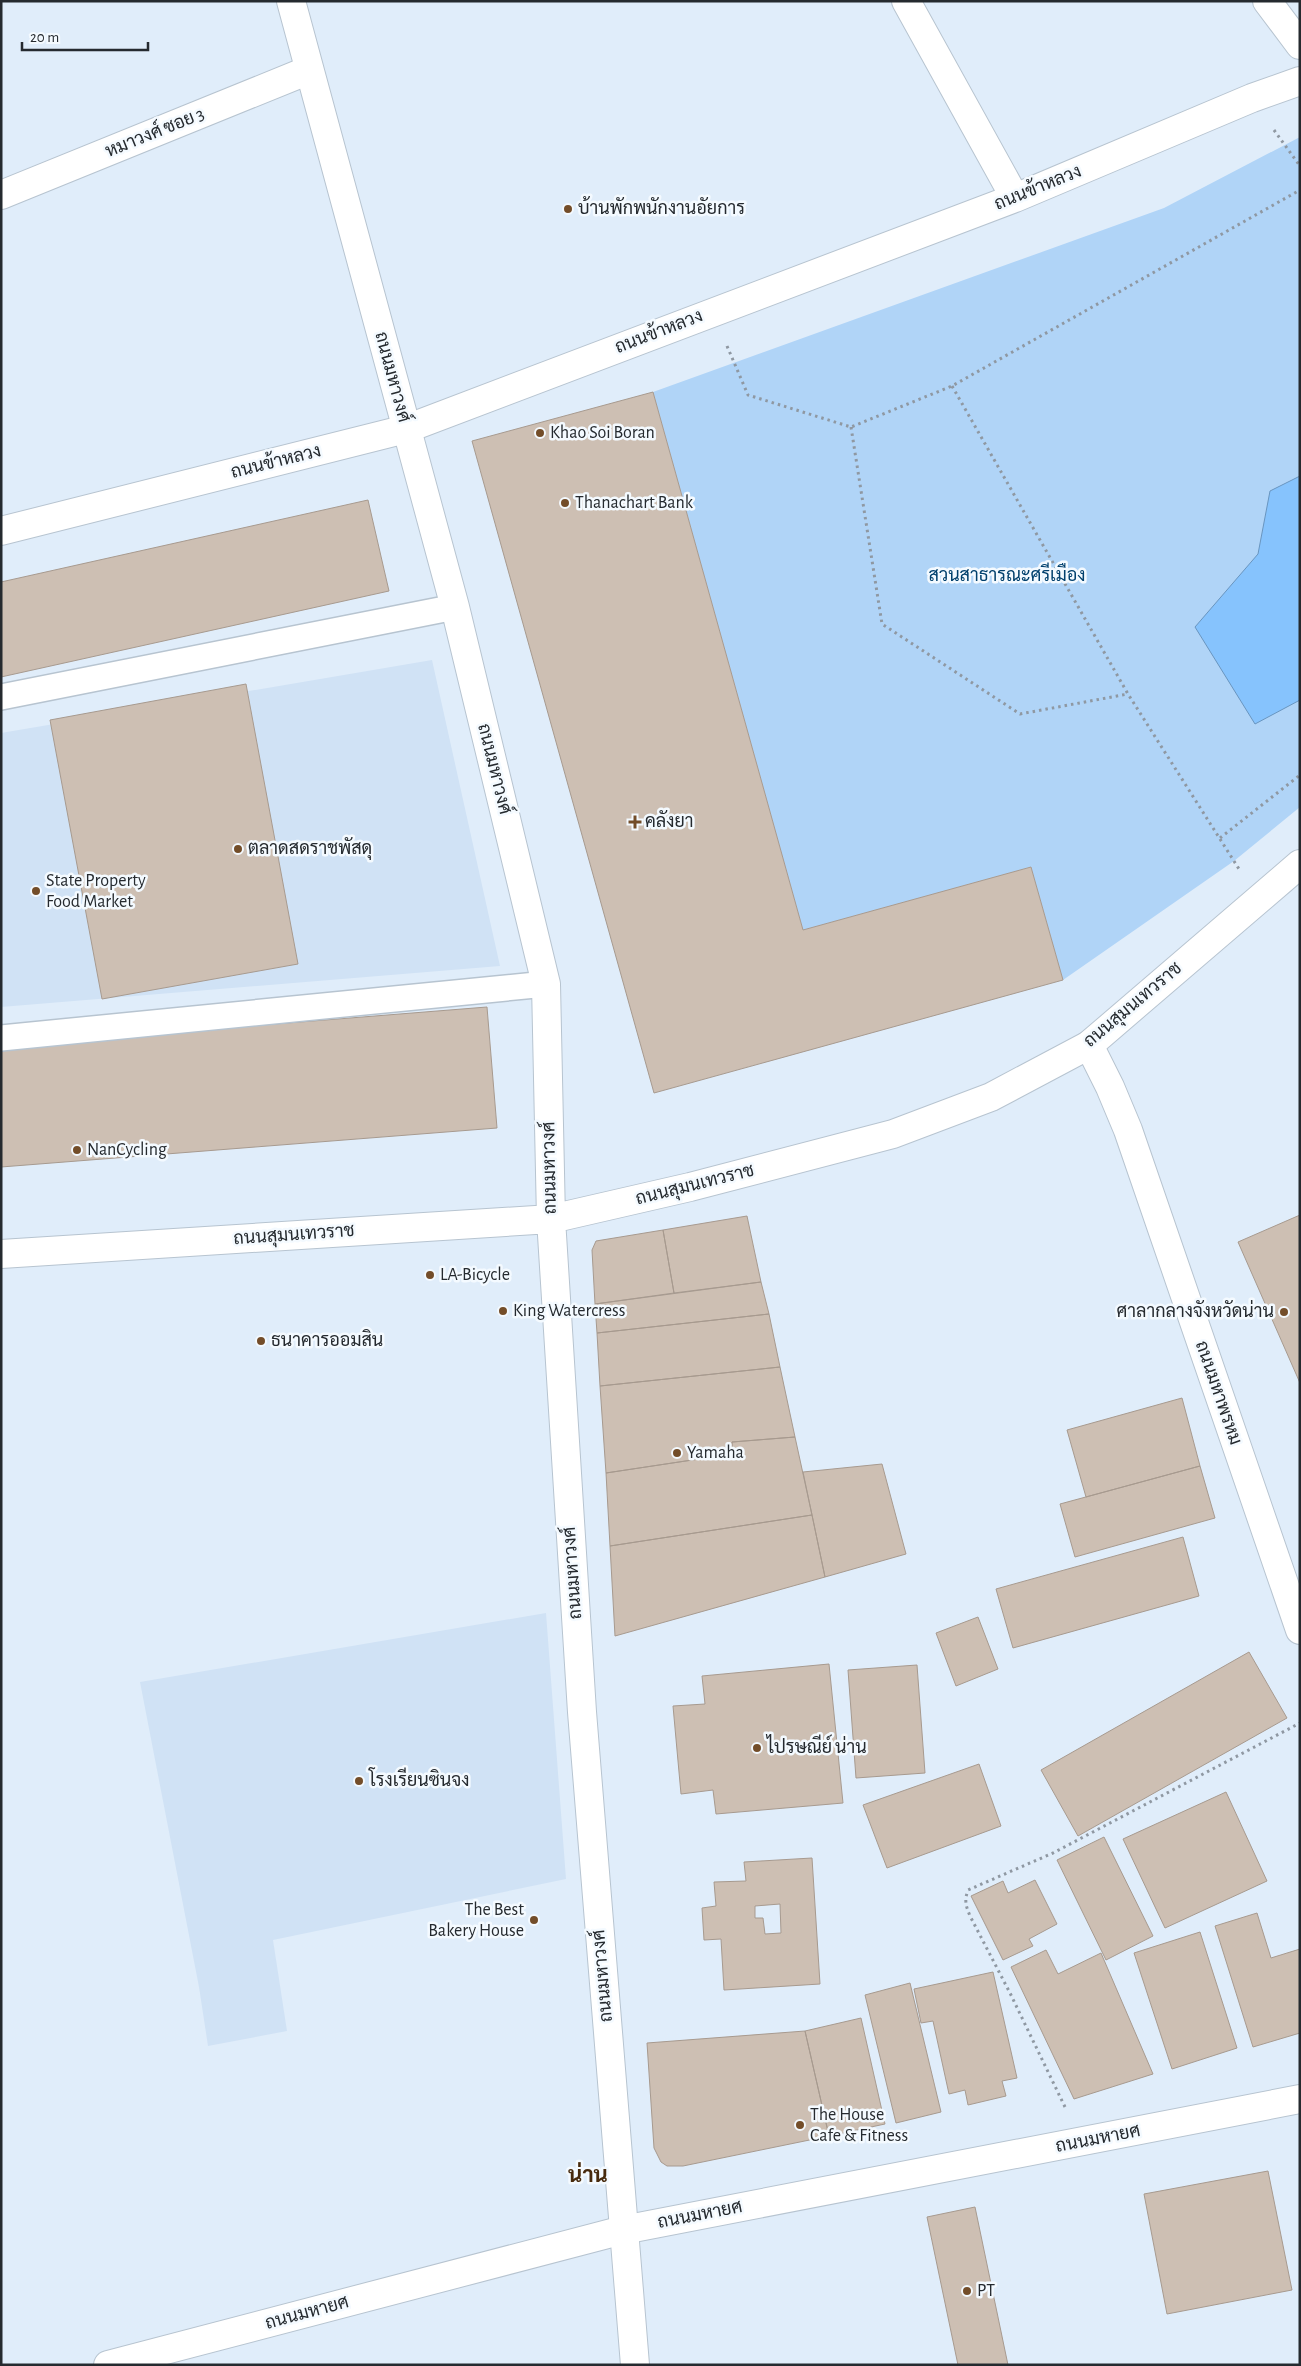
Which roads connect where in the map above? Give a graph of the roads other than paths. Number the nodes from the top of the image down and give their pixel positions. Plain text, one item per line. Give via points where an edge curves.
1 (291, 1) edge
2 (906, 1) edge
3 (1267, 1) edge
4 (1300, 45) edge
5 (309, 70) junction
6 (1300, 80) edge
7 (1, 195) edge
8 (1015, 198) junction
9 (406, 429) junction
10 (1, 531) edge
11 (455, 607) junction
12 (1, 697) edge
13 (1300, 864) edge
14 (546, 984) junction
15 (1, 1038) edge
16 (1089, 1045) junction
17 (551, 1219) junction
18 (1, 1254) edge
19 (1300, 1630) edge
20 (1300, 2099) edge
21 (623, 2230) junction
22 (108, 2365) edge
23 (635, 2365) edge

1 - 5 street, ถนนมหาวงศ์
2 - 8 street
3 - 4 street
5 - 7 street, หมาวงศ์ ซอย 3
5 - 9 street, ถนนมหาวงศ์
6 - 8 street, ถนนข้าหลวง
8 - 9 street, ถนนข้าหลวง
9 - 10 street, ถนนข้าหลวง
9 - 11 street, ถนนมหาวงศ์
11 - 12 lane
11 - 14 street, ถนนมหาวงศ์
13 - 16 street, ถนนสุมนเทวราช
14 - 15 lane
14 - 17 street, ถนนมหาวงศ์
16 - 17 street, ถนนสุมนเทวราช via 991,1097 893,1134
16 - 19 street, ถนนมหาพรหม via 1128,1130
17 - 18 street, ถนนสุมนเทวราช
17 - 21 street, ถนนมหาวงศ์ via 582,1712
20 - 21 street, ถนนมหายศ
21 - 22 street, ถนนมหายศ
21 - 23 street, ถนนมหาวงศ์

